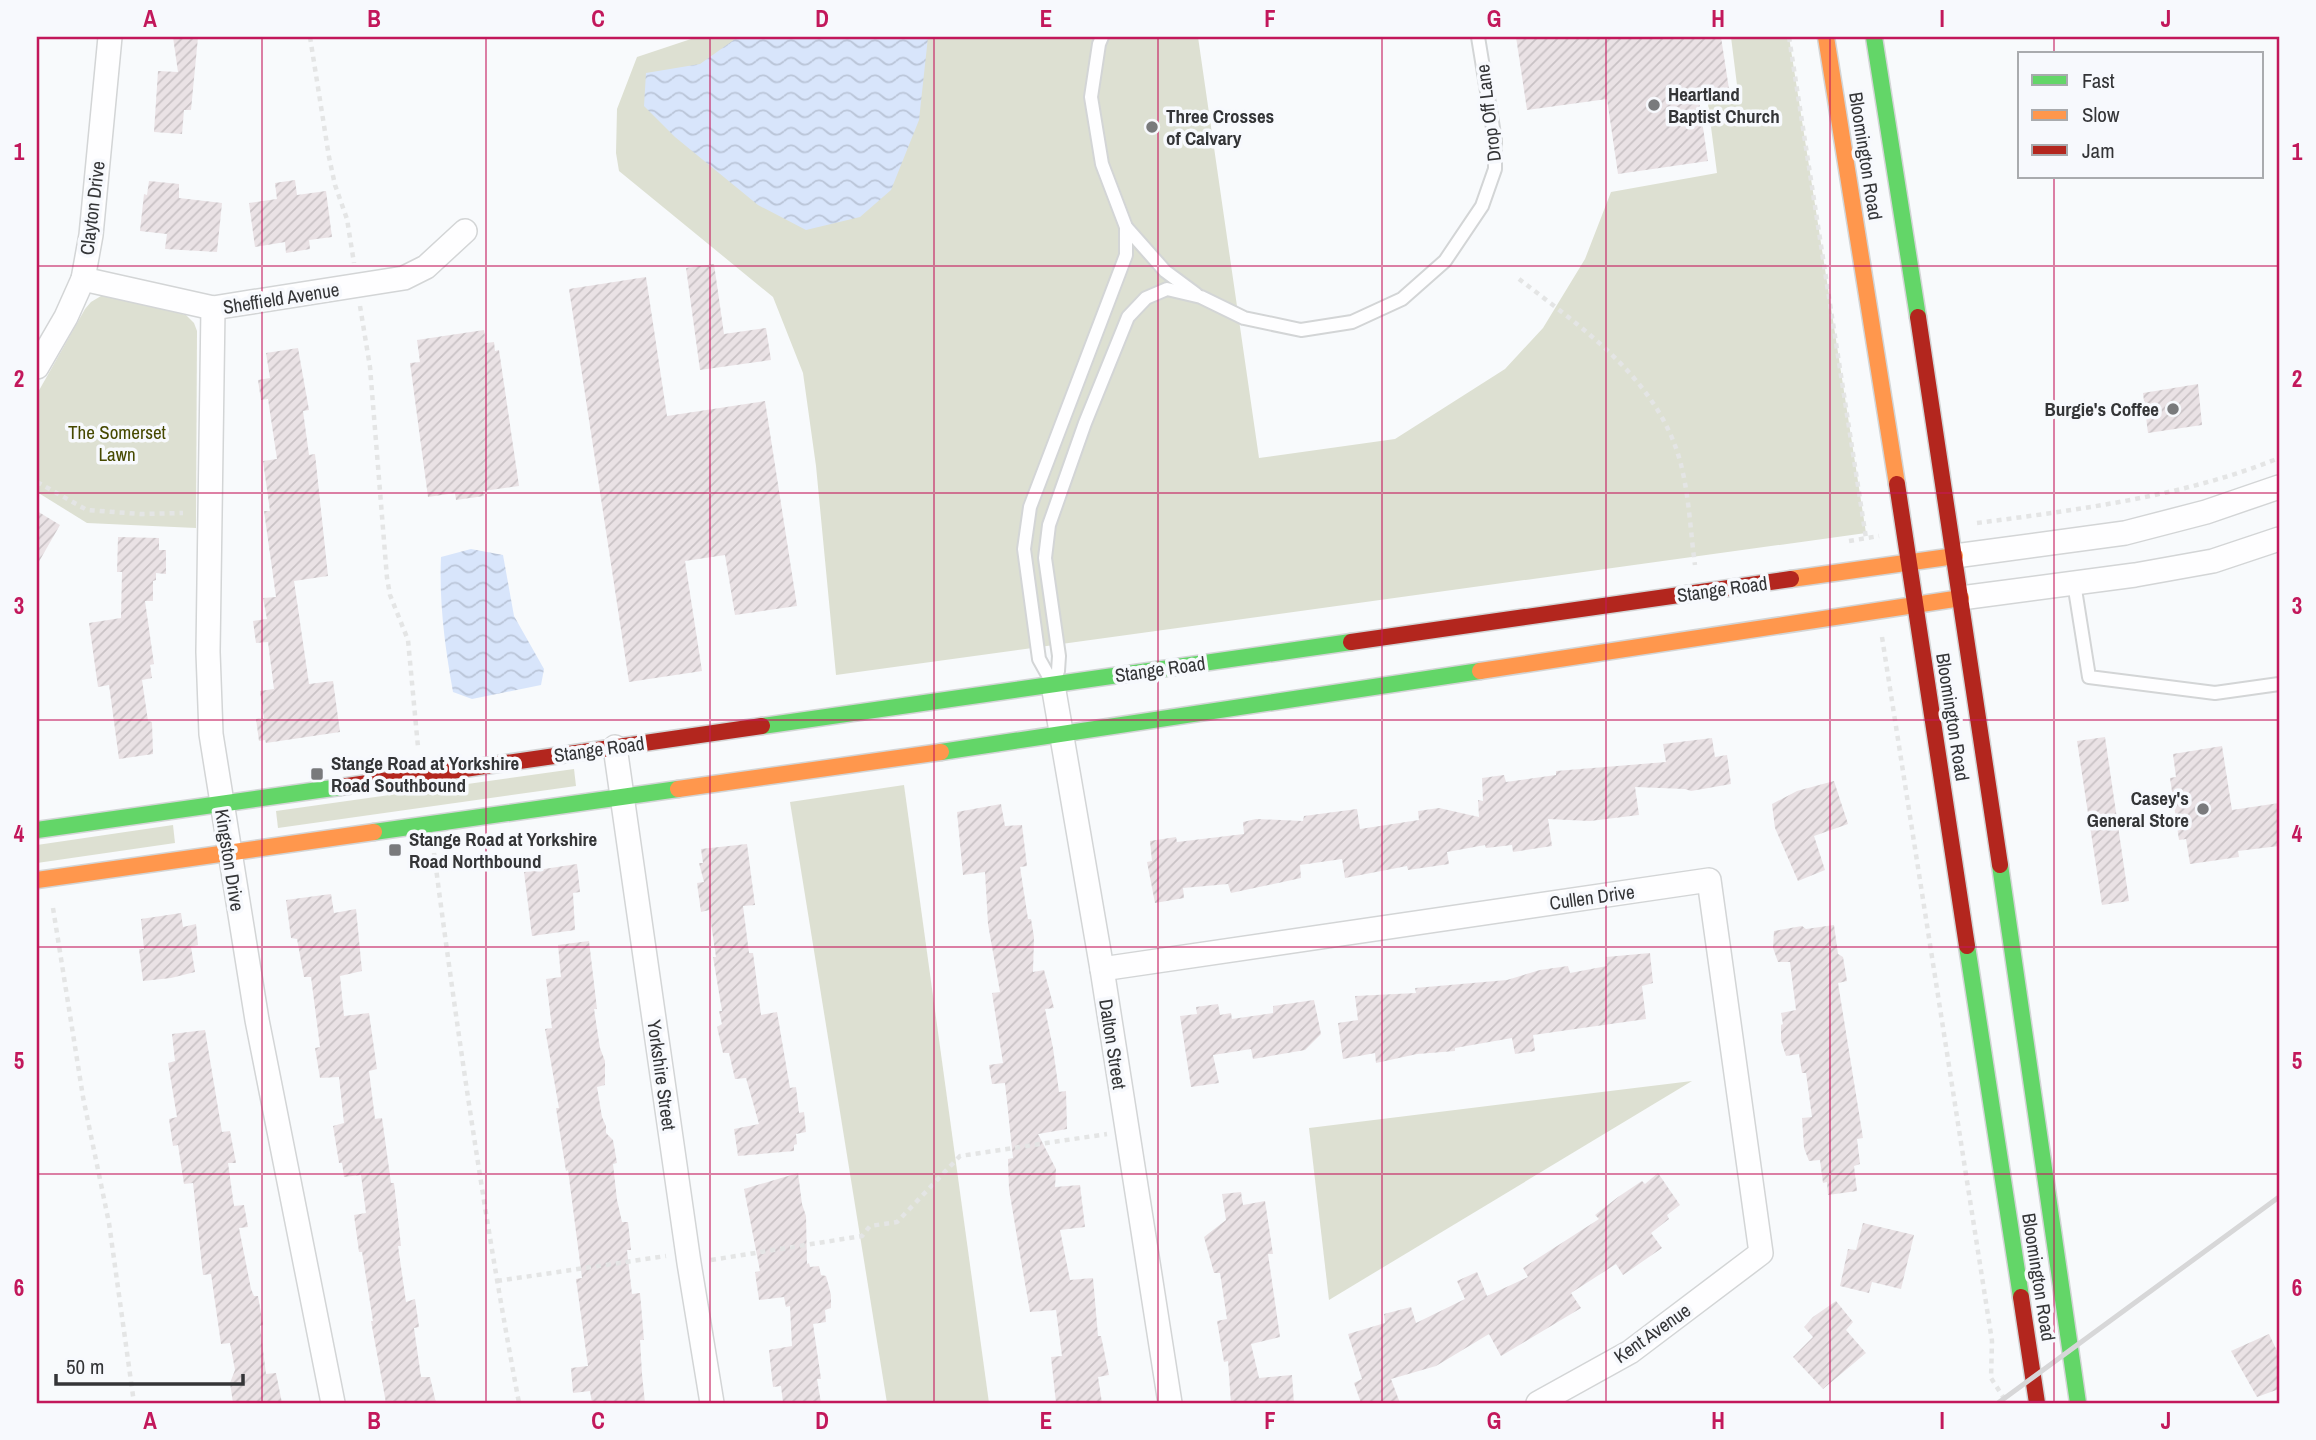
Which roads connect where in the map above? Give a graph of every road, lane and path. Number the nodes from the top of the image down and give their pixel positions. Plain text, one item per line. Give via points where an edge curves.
1 (110, 37) edge
2 (310, 37) edge
3 (1102, 37) edge
4 (1478, 37) edge
5 (1790, 37) edge
6 (1826, 37) edge
7 (1874, 37) edge
8 (1126, 227) junction
9 (465, 231) dead end
10 (83, 279) junction
11 (1519, 279) dead end
12 (357, 286) junction
13 (1201, 297) junction
14 (213, 308) junction
15 (37, 368) edge
16 (2279, 457) edge
17 (37, 482) edge
18 (2279, 487) edge
19 (183, 513) dead end
20 (1980, 523) dead end
21 (2279, 539) edge
22 (1955, 556) junction
23 (1909, 563) junction
24 (1695, 566) dead end
25 (1871, 568) junction
26 (2074, 583) junction
27 (1961, 598) junction
28 (1916, 606) junction
29 (1879, 612) junction
30 (2279, 684) edge
31 (1053, 685) junction
32 (1060, 735) junction
33 (418, 747) dead end
34 (615, 747) junction
35 (622, 796) junction
36 (222, 803) junction
37 (37, 830) edge
38 (229, 852) junction
39 (434, 853) dead end
40 (37, 880) edge
41 (53, 908) dead end
42 (1102, 969) junction
43 (1127, 1130) junction
44 (1761, 1253) joint
45 (689, 1258) junction
46 (497, 1281) junction
47 (135, 1403) edge
48 (333, 1403) edge
49 (519, 1403) edge
50 (712, 1403) edge
51 (1170, 1403) edge
52 (1538, 1403) edge
53 (2007, 1403) edge
54 (2037, 1403) edge
55 (2078, 1403) edge

1 - 10 street, Clayton Drive
2 - 12 path via 329,157 347,219
3 - 8 lane via 1091,97 1102,164
4 - 13 lane, Drop Off Lane via 1495,140 1495,170 1482,206 1446,261 1402,299 1352,323 1301,330 1244,318
5 - 25 path
6 - 23 main road, Bloomington Road
7 - 22 main road, Bloomington Road
8 - 13 lane via 1165,271
8 - 31 lane via 1126,256 1030,508 1024,550 1039,659
9 - 12 street, Sheffield Avenue via 426,267 404,278
10 - 14 street, Sheffield Avenue
10 - 15 street, Clayton Drive
11 - 24 path via 1608,349 1662,417 1678,455
12 - 14 street, Sheffield Avenue
12 - 33 path via 370,367 388,587 408,640
13 - 31 lane via 1167,289 1146,298 1128,317 1086,423 1049,525 1045,558 1059,656
14 - 36 street, Kingston Drive via 208,694
16 - 20 path via 2170,492
17 - 19 path via 87,510
18 - 22 street, Stange Road via 2125,533
21 - 26 street via 2213,561
22 - 23 main road, Stange Road
22 - 27 main road, Bloomington Road
23 - 25 main road, Stange Road
23 - 28 main road, Bloomington Road
25 - 31 main road, Stange Road
26 - 27 street
26 - 30 lane via 2089,677 2215,693
27 - 28 main road
27 - 55 main road, Bloomington Road
28 - 29 main road
28 - 54 main road, Bloomington Road
29 - 32 main road
29 - 53 path via 1992,1341 1991,1378
31 - 32 street, Dalton Street
31 - 34 main road, Stange Road
32 - 35 main road
32 - 42 street, Dalton Street
34 - 35 street, Yorkshire Street
34 - 36 main road, Stange Road
35 - 38 main road
35 - 45 street, Yorkshire Street
36 - 37 main road, Stange Road
36 - 38 street, Kingston Drive
38 - 40 main road
38 - 48 street, Kingston Drive via 257,1020
39 - 46 path
41 - 47 path
42 - 43 street, Dalton Street
42 - 44 street, Cullen Drive via 1709,880
43 - 45 path via 960,1156 897,1222 870,1226 862,1236
43 - 51 street, Dalton Street
44 - 52 street, Kent Avenue via 1630,1352
45 - 46 path
45 - 50 street, Yorkshire Street
46 - 49 path

